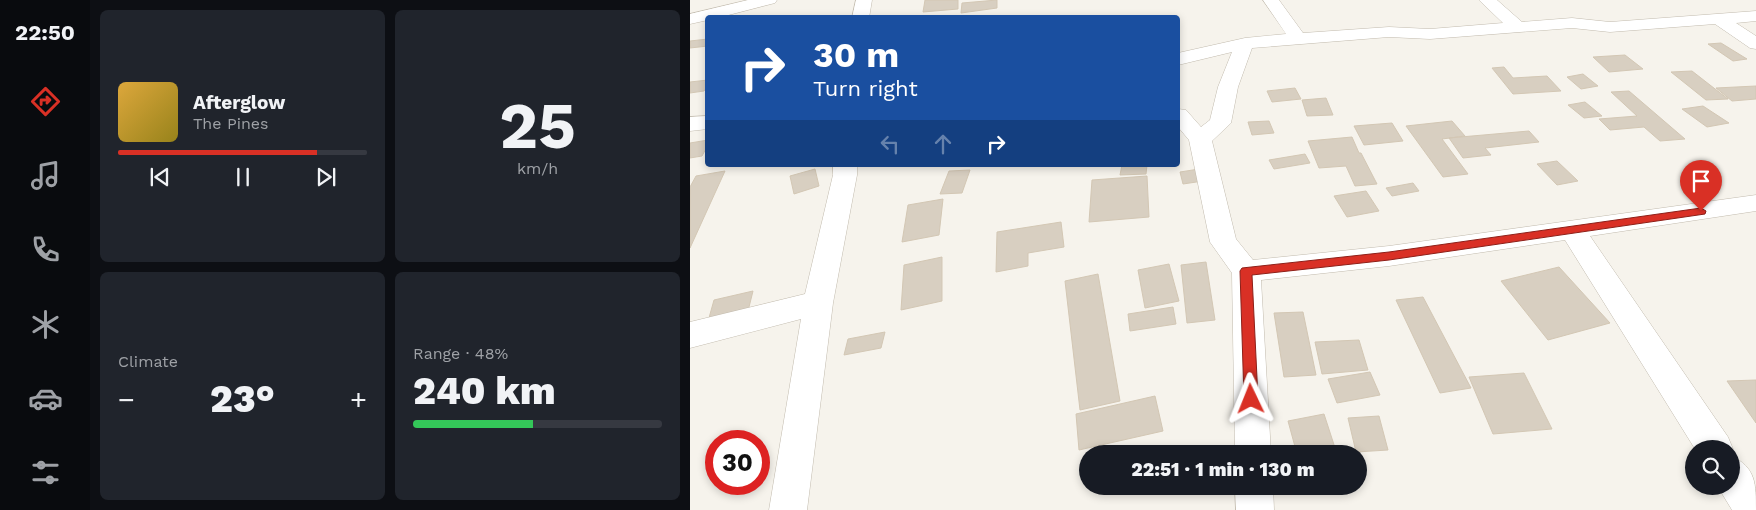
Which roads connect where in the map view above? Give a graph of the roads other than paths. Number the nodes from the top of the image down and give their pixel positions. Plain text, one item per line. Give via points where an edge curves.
1 (697, 0) edge
2 (769, 0) edge
3 (864, 0) edge
4 (1270, 0) edge
5 (1487, 0) edge
6 (731, 10) junction
7 (708, 15) edge
8 (748, 15) edge
9 (861, 15) edge
10 (705, 16) edge
11 (1756, 16) edge
12 (690, 19) edge
13 (1720, 20) junction
14 (1517, 26) junction
15 (1298, 39) junction
16 (1245, 43) junction
17 (1756, 44) edge
18 (1180, 59) edge
19 (1180, 118) edge
20 (705, 122) edge
21 (690, 124) edge
22 (1200, 139) junction
23 (845, 167) edge
24 (1756, 203) edge
25 (1572, 230) junction
26 (1246, 271) junction
27 (818, 303) junction
28 (690, 335) edge
29 (1708, 440) edge
30 (1253, 445) edge
31 (1740, 488) edge
32 (1254, 495) edge
33 (788, 510) edge
34 (1255, 510) edge
35 (1754, 510) edge

1 - 6 street
2 - 6 street
3 - 9 street
4 - 15 street
5 - 14 street
6 - 7 street
6 - 8 street
10 - 12 street
11 - 13 street
13 - 14 street via 1610,27 1572,23
13 - 17 street
14 - 15 street via 1430,34 1389,32
15 - 16 street
16 - 18 street
16 - 22 street via 1228,87 1220,123
19 - 22 street
20 - 21 street
22 - 26 street via 1223,242
23 - 27 street
24 - 25 street
25 - 26 street via 1389,256
25 - 29 street
26 - 30 street
27 - 28 street
27 - 33 street
31 - 35 street
32 - 34 street

